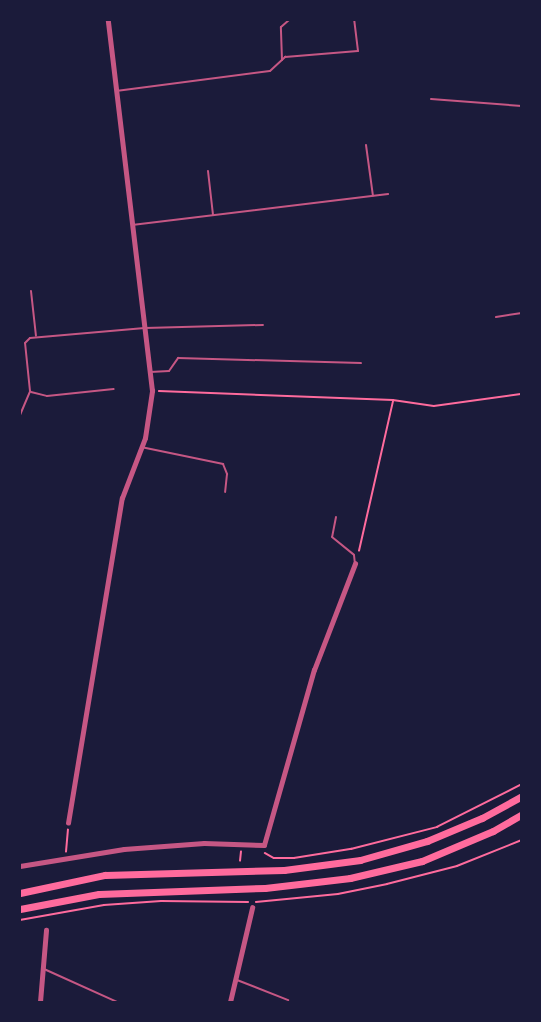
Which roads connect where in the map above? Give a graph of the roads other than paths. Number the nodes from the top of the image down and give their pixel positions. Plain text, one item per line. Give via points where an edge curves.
1 (108, 20) edge
2 (289, 20) edge
3 (354, 20) edge
4 (282, 60) junction
5 (116, 91) junction
6 (432, 99) dead end
7 (522, 106) edge
8 (366, 145) dead end
9 (208, 171) dead end
10 (388, 194) dead end
11 (373, 196) junction
12 (213, 216) junction
13 (132, 225) junction
14 (31, 291) dead end
15 (522, 313) edge
16 (496, 317) dead end
17 (262, 325) dead end
18 (145, 328) junction
19 (36, 336) junction
20 (361, 363) dead end
21 (150, 372) junction
22 (114, 388) dead end
23 (30, 392) junction
24 (20, 415) edge
25 (141, 447) junction
26 (225, 492) dead end
27 (336, 517) dead end
28 (355, 564) joint
29 (522, 796) edge
30 (522, 814) edge
31 (68, 823) road end
32 (20, 866) edge
33 (20, 893) edge
34 (252, 905) road end
35 (20, 909) edge
36 (46, 930) dead end
37 (41, 968) junction
38 (237, 980) junction
39 (288, 1000) dead end
40 (40, 1002) edge
41 (117, 1002) edge
42 (230, 1002) edge

1 - 5 street
2 - 4 lane via 281,27
3 - 4 lane via 358,51
4 - 5 lane via 270,71
5 - 13 street
6 - 7 lane
8 - 11 lane
9 - 12 lane
10 - 11 lane
11 - 12 lane
12 - 13 lane
13 - 18 street
14 - 19 lane
15 - 16 lane
17 - 18 lane
18 - 19 lane
18 - 21 street
19 - 23 lane via 25,343
20 - 21 lane via 178,358 169,371
21 - 25 street via 152,391
22 - 23 lane via 47,396
23 - 24 lane
25 - 26 lane via 223,464 227,474
25 - 31 street via 122,498
27 - 28 lane via 332,537 354,555
28 - 32 street via 314,670 268,838 259,846 204,843 124,849
29 - 33 main road via 483,818 427,841 360,860 284,870 105,875
30 - 35 main road via 493,831 422,861 350,878 265,888 99,894
34 - 38 street
36 - 37 street
37 - 40 street
37 - 41 lane
38 - 39 lane
38 - 42 street

